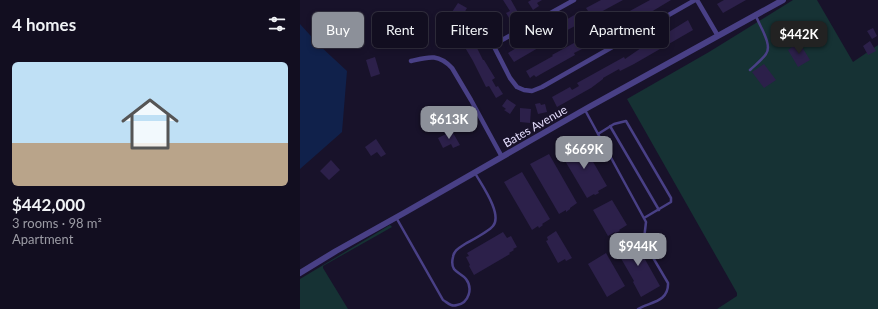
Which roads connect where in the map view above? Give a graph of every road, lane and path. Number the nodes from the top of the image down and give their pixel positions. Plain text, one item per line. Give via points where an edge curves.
1 (574, 0) edge
2 (696, 0) edge
3 (782, 0) edge
4 (569, 1) edge
5 (755, 15) junction
6 (718, 36) junction
7 (502, 40) edge
8 (495, 48) edge
9 (411, 61) dead end
10 (750, 70) dead end
11 (584, 110) junction
12 (610, 126) junction
13 (598, 134) junction
14 (502, 157) junction
15 (474, 173) junction
16 (659, 210) junction
17 (396, 218) junction
18 (644, 218) junction
19 (300, 273) edge
20 (638, 309) edge

1 - 4 street
2 - 6 street
2 - 8 street via 532,91 517,87
3 - 5 street, Bates Avenue
4 - 7 street
5 - 6 street, Bates Avenue
5 - 10 lane via 766,38 768,50
6 - 11 street, Bates Avenue
9 - 14 street via 430,57 442,60 452,68
11 - 13 lane
11 - 14 street, Bates Avenue
12 - 13 lane
12 - 16 lane
12 - 16 lane via 626,121 671,198 671,202
13 - 18 lane
14 - 15 street, Bates Avenue
15 - 17 street, Bates Avenue
15 - 17 lane via 489,198 496,220 493,226 455,250 453,265 466,279 470,291 463,303 456,306 443,300
16 - 18 lane
17 - 19 street, Bates Avenue
18 - 20 lane via 644,239 668,283 668,289 663,297

